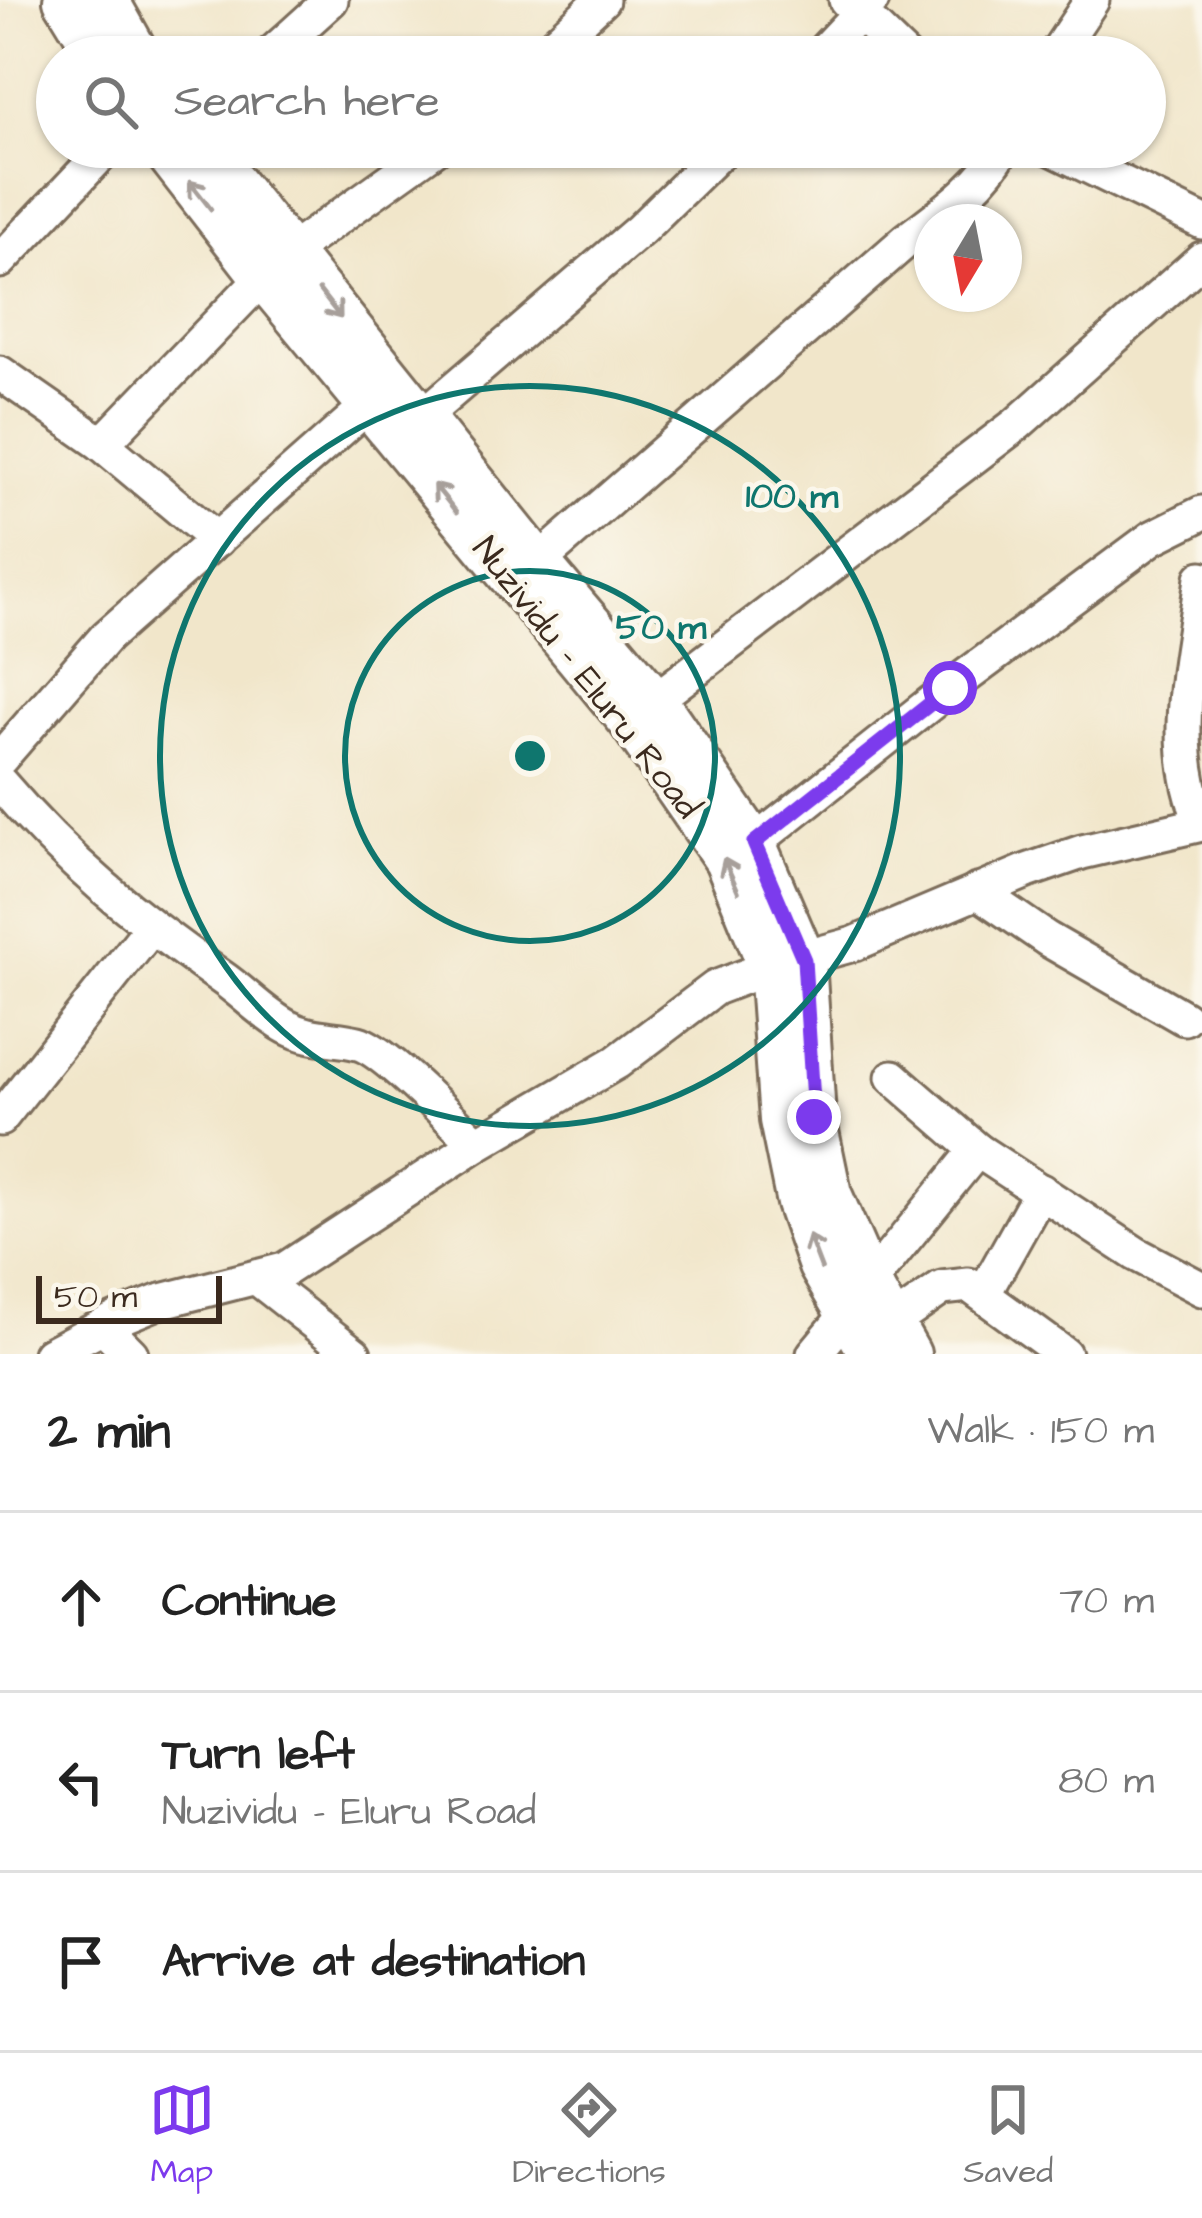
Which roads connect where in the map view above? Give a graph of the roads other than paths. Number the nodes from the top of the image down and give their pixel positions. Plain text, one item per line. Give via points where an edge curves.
1 (65, 0) edge
2 (107, 0) edge
3 (331, 0) edge
4 (602, 0) edge
5 (1092, 0) edge
6 (860, 5) edge
7 (87, 36) edge
8 (127, 36) edge
9 (291, 36) edge
10 (563, 36) edge
11 (835, 36) edge
12 (886, 36) edge
13 (1068, 36) edge
14 (88, 168) edge
15 (193, 168) edge
16 (409, 168) edge
17 (703, 168) edge
18 (989, 168) edge
19 (1092, 168) edge
20 (1202, 221) edge
21 (1202, 259) edge
22 (0, 261) edge
23 (277, 265) junction
24 (0, 373) edge
25 (369, 405) junction
26 (422, 417) junction
27 (102, 444) junction
28 (1202, 513) edge
29 (217, 540) junction
30 (526, 573) junction
31 (1202, 578) edge
32 (656, 700) junction
33 (0, 760) edge
34 (0, 783) edge
35 (1202, 823) edge
36 (754, 843) junction
37 (977, 891) junction
38 (152, 928) junction
39 (787, 963) junction
40 (1184, 1018) dead end
41 (892, 1078) dead end
42 (0, 1119) edge
43 (477, 1144) junction
44 (977, 1150) junction
45 (1040, 1191) junction
46 (257, 1278) junction
47 (1202, 1289) edge
48 (984, 1293) junction
49 (859, 1298) junction
50 (103, 1326) junction
51 (891, 1344) edge
52 (50, 1354) edge
53 (131, 1354) edge
54 (354, 1354) edge
55 (814, 1354) edge
56 (1064, 1354) edge

1 - 7 main road
2 - 8 main road
3 - 9 street
4 - 10 street
5 - 13 street
6 - 11 street
6 - 12 street
14 - 22 street
15 - 23 main road, Nuzividu - Eluru Road
16 - 23 street
17 - 26 street
18 - 30 street
19 - 20 street
21 - 32 street via 1016,424
23 - 25 main road, Nuzividu - Eluru Road
23 -> 26 main road, Nuzividu - Eluru Road
23 - 27 street
24 - 27 street
25 - 29 street
30 -> 25 main road, Nuzividu - Eluru Road
26 - 30 main road, Nuzividu - Eluru Road
27 - 29 street
28 - 36 street via 1152,538
29 - 33 street via 106,637
30 - 32 main road, Nuzividu - Eluru Road
39 -> 30 main road, Nuzividu - Eluru Road via 726,860
31 - 35 street via 1183,742 1188,792
32 - 36 main road, Nuzividu - Eluru Road
34 - 38 street via 95,884
35 - 37 street via 1082,852
36 - 39 main road, Nuzividu - Eluru Road
37 - 39 street via 889,931
37 - 40 street
38 - 42 street
38 - 43 street via 287,1027 360,1043
39 - 43 street via 715,988 617,1062
39 - 49 main road, Nuzividu - Eluru Road via 830,1194
41 - 44 street
43 - 46 street via 334,1240
44 - 45 street
44 - 49 street
45 - 47 street
45 - 48 street
46 - 50 street via 158,1302
46 - 54 street
48 - 51 street via 969,1285 942,1288
48 - 56 street
49 - 51 main road, Nuzividu - Eluru Road
49 - 55 street
50 - 52 street
50 - 53 street

